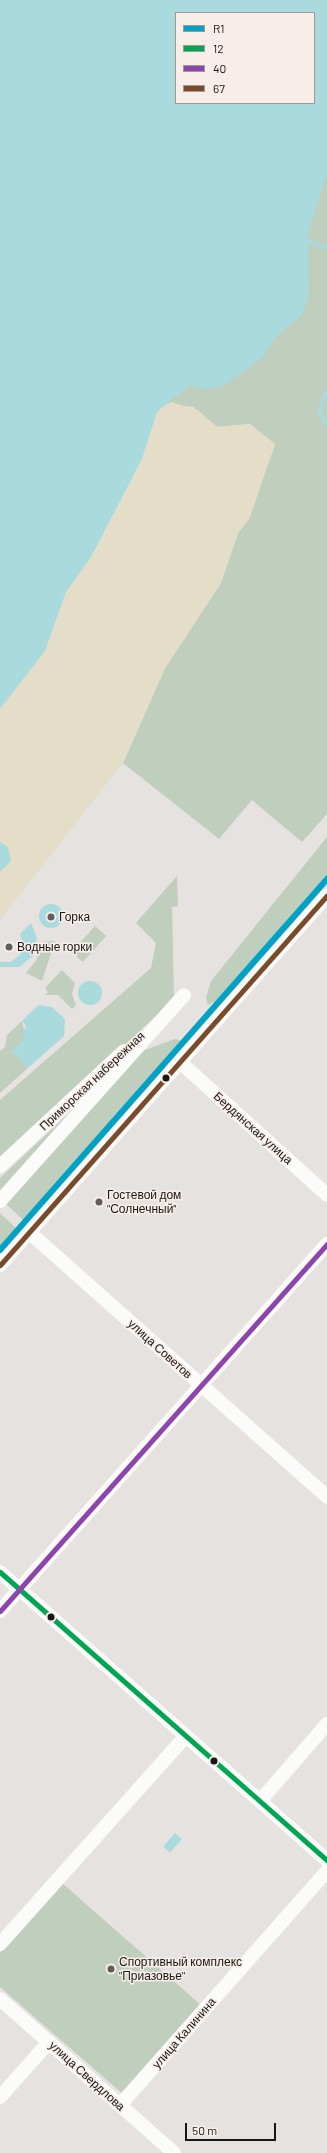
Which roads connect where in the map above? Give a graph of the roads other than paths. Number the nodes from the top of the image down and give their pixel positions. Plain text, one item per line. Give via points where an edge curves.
1 (325, 902) edge
2 (180, 1062) junction
3 (0, 1166) edge
4 (327, 1195) edge
5 (0, 1201) edge
6 (29, 1232) junction
7 (327, 1244) edge
8 (0, 1265) edge
9 (201, 1386) junction
10 (327, 1497) edge
11 (0, 1572) edge
12 (20, 1589) junction
13 (0, 1612) edge
14 (327, 1724) edge
15 (186, 1736) junction
16 (260, 1801) junction
17 (327, 1860) edge
18 (327, 1871) edge
19 (0, 1944) edge
20 (0, 1999) edge
21 (49, 2042) junction
22 (0, 2097) edge
23 (120, 2105) junction
24 (174, 2153) edge

1 - 2 street
2 - 4 street, Бердянская улица
2 - 6 street
3 - 5 street, Приморская набережная via 184,995
6 - 8 street
6 - 9 street, улица Советов
7 - 9 street
9 - 10 street, улица Советов
9 - 12 street
11 - 12 street
12 - 13 street
12 - 15 street
14 - 16 street
15 - 16 street
15 - 19 street
16 - 17 street
18 - 23 street, улица Калинина
20 - 21 street, улица Свердлова
21 - 22 street
21 - 23 street, улица Свердлова
23 - 24 street, улица Свердлова

